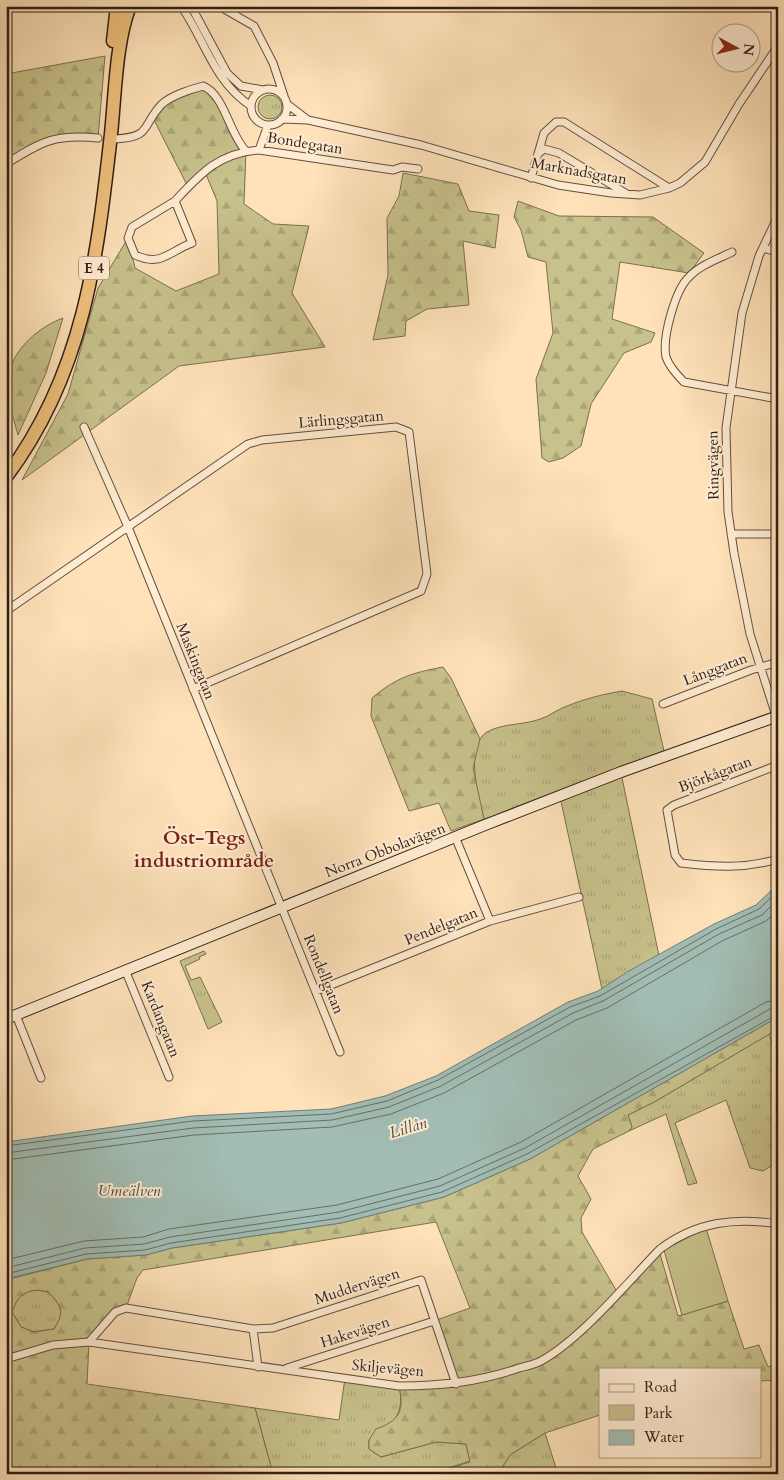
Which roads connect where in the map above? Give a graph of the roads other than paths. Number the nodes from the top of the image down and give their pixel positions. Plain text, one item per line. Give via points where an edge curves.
1 (117, 6) edge
2 (130, 6) edge
3 (181, 6) edge
4 (191, 6) edge
5 (219, 6) edge
6 (778, 46) edge
7 (263, 90) junction
8 (285, 100) junction
9 (250, 106) junction
10 (282, 119) junction
11 (308, 120) junction
12 (268, 125) junction
13 (98, 138) dead end
14 (115, 139) dead end
15 (259, 150) junction
16 (246, 151) junction
17 (538, 153) junction
18 (6, 164) edge
19 (418, 169) dead end
20 (532, 178) junction
21 (669, 188) junction
22 (629, 195) junction
23 (175, 201) junction
24 (778, 216) edge
25 (763, 248) junction
26 (732, 252) dead end
27 (778, 252) edge
28 (731, 392) junction
29 (778, 399) edge
30 (84, 427) dead end
31 (6, 464) edge
32 (6, 477) edge
33 (128, 527) junction
34 (731, 534) junction
35 (778, 534) edge
36 (6, 611) edge
37 (778, 662) edge
38 (761, 667) junction
39 (193, 689) junction
40 (663, 704) dead end
41 (777, 718) edge
42 (778, 765) edge
43 (456, 838) junction
44 (778, 859) edge
45 (579, 897) dead end
46 (281, 907) junction
47 (490, 921) junction
48 (126, 972) junction
49 (316, 990) junction
50 (11, 1017) edge
51 (340, 1052) dead end
52 (169, 1077) dead end
53 (41, 1078) dead end
54 (778, 1224) edge
55 (434, 1321) junction
56 (253, 1329) junction
57 (89, 1342) junction
58 (6, 1359) edge
59 (258, 1367) junction
60 (284, 1369) junction
61 (456, 1384) junction

1 - 31 highway, E 4 via 95,218 84,281 70,334 52,381 34,420
2 - 32 highway, E 4 via 122,40 98,241 86,307 46,414
3 - 9 street via 220,76 231,91
4 - 7 street via 234,82 246,89
5 - 8 street via 254,26 273,62
6 - 21 street, Marknadsgatan via 705,162 690,176
7 - 8 street via 276,90
7 - 9 street via 254,96
8 - 10 street
8 - 11 street, Marknadsgatan
9 - 12 street via 258,121
10 - 11 street, Marknadsgatan
10 - 12 street
11 - 20 street, Marknadsgatan via 421,146
12 - 15 street
13 - 18 street via 43,142
14 - 16 street via 139,134 162,104 203,86 214,93
15 - 16 street, Bondegatan
15 - 19 street, Bondegatan via 393,170 402,167
16 - 23 street, Bondegatan via 222,157
17 - 20 street
17 - 21 street via 549,126 564,122
17 - 22 street via 544,149 560,153
20 - 22 street, Marknadsgatan
21 - 22 street, Marknadsgatan
23 - 23 street, Bondegatan via 132,227 128,238 135,255 152,261 160,260 192,243
24 - 25 street, Ringvägen
25 - 27 street
25 - 28 street, Ringvägen via 742,314
26 - 28 street via 699,269 680,289 674,302 666,343 666,357 684,382
28 - 29 street
28 - 34 street, Ringvägen via 726,428
30 - 33 street, Maskingatan
33 - 36 street, Lärlingsgatan
33 - 39 street, Maskingatan
33 - 39 street, Lärlingsgatan via 248,444 396,427 409,432 427,574 422,591
34 - 35 street
34 - 38 street, Ringvägen via 747,621
37 - 38 street, Långgatan
38 - 40 street, Långgatan
38 - 41 street, Ringvägen
39 - 46 street, Maskingatan
41 - 43 street, Norra Obbolavägen via 620,772
42 - 44 street, Björkågatan via 667,810 674,855 681,863 721,868 757,865
43 - 46 street, Norra Obbolavägen
43 - 47 street
45 - 47 street, Pendelgatan
46 - 48 street, Norra Obbolavägen
46 - 49 street, Rondellgatan
47 - 49 street, Pendelgatan
48 - 50 street, Norra Obbolavägen
48 - 52 street, Kardangatan
49 - 51 street, Rondellgatan
50 - 53 street
54 - 61 street, Skiljevägen via 730,1221 690,1231 660,1249 576,1335 551,1355 488,1379
55 - 56 street, Muddervägen via 421,1280 273,1328
55 - 60 street, Hakevägen
55 - 61 street, Muddervägen
56 - 57 street, Muddervägen via 126,1308 115,1312
56 - 59 street
57 - 58 street, Skiljevägen via 53,1345
57 - 59 street, Skiljevägen
59 - 60 street, Skiljevägen
60 - 61 street, Skiljevägen via 399,1386

